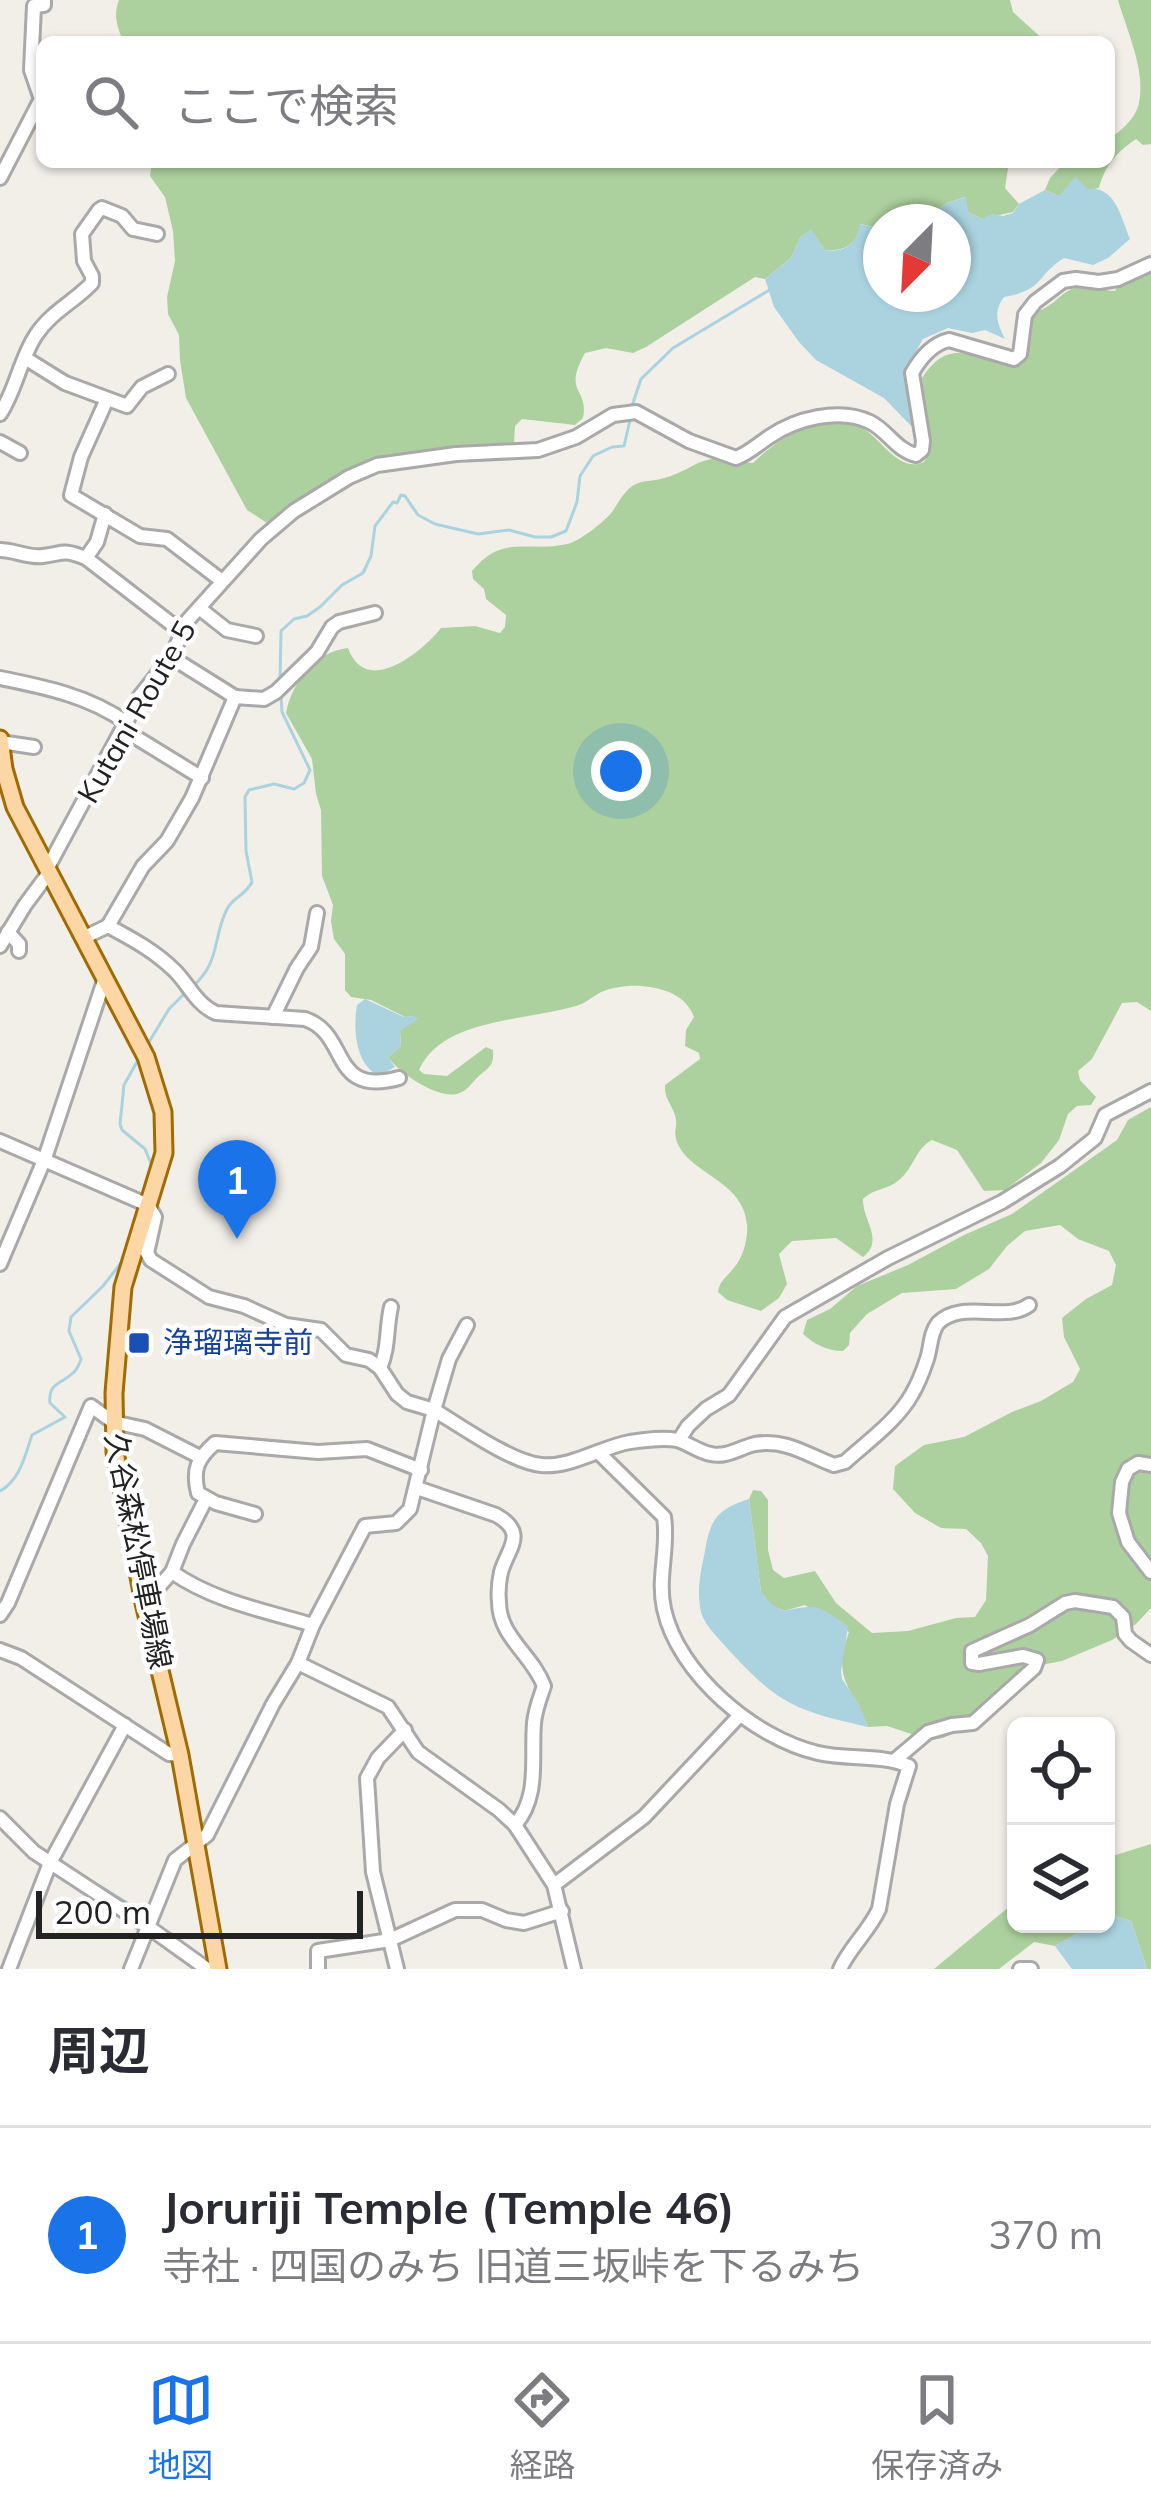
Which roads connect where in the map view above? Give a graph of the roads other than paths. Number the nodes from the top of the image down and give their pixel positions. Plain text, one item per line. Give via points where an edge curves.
1 (44, 0) edge
2 (36, 84) edge
3 (36, 109) edge
4 (0, 178) edge
5 (157, 234) dead end
6 (1151, 264) edge
7 (25, 358) junction
8 (168, 374) dead end
9 (107, 399) junction
10 (0, 414) edge
11 (0, 442) edge
12 (20, 453) dead end
13 (106, 514) junction
14 (0, 550) edge
15 (86, 558) junction
16 (222, 581) junction
17 (199, 608) junction
18 (375, 613) dead end
19 (182, 632) junction
20 (256, 636) dead end
21 (171, 657) junction
22 (0, 678) edge
23 (235, 697) junction
24 (126, 726) junction
25 (0, 741) edge
26 (34, 747) dead end
27 (202, 778) junction
28 (47, 869) junction
29 (317, 913) dead end
30 (108, 926) junction
31 (8, 932) junction
32 (85, 937) junction
33 (0, 946) edge
34 (19, 951) dead end
35 (105, 977) junction
36 (273, 1017) junction
37 (399, 1078) dead end
38 (1151, 1091) edge
39 (0, 1141) edge
40 (45, 1158) junction
41 (148, 1205) junction
42 (0, 1264) edge
43 (1029, 1305) dead end
44 (391, 1307) dead end
45 (467, 1325) dead end
46 (380, 1368) junction
47 (434, 1410) junction
48 (113, 1422) junction
49 (680, 1440) junction
50 (598, 1452) junction
51 (200, 1457) junction
52 (1151, 1465) edge
53 (422, 1470) junction
54 (417, 1488) junction
55 (206, 1499) junction
56 (255, 1514) dead end
57 (172, 1572) junction
58 (1151, 1573) edge
59 (144, 1603) junction
60 (0, 1615) edge
61 (313, 1624) junction
62 (0, 1650) edge
63 (1151, 1655) edge
64 (298, 1663) junction
65 (740, 1715) junction
66 (125, 1725) junction
67 (406, 1730) junction
68 (179, 1755) junction
69 (895, 1760) junction
70 (0, 1818) edge
71 (515, 1825) junction
72 (195, 1844) junction
73 (50, 1863) junction
74 (554, 1886) junction
75 (562, 1911) junction
76 (147, 1926) junction
77 (391, 1940) junction
78 (9, 1969) edge
79 (130, 1969) edge
80 (207, 1969) edge
81 (218, 1969) edge
82 (317, 1969) edge
83 (398, 1969) edge
84 (574, 1969) edge
85 (840, 1969) edge
86 (1021, 1969) edge
87 (1031, 1969) edge

1 - 2 street via 34,6
3 - 4 street
5 - 7 street via 99,210 82,234 92,283 51,316
6 - 16 street, Kutani Route 5 via 1118,279 1063,281 1025,315 1014,359 939,342 912,373 923,441 916,455 867,420 837,415 790,426 736,458 632,412 613,415 538,450 377,465 294,512
7 - 9 street
7 - 10 street
8 - 9 street via 142,387 128,406
9 - 13 street via 71,495
11 - 12 street
13 - 15 street
13 - 16 street via 140,536 167,538
14 - 15 street
15 - 19 street
16 - 17 street, Kutani Route 5
17 - 19 street, Kutani Route 5
17 - 20 street via 226,630
18 - 23 street via 332,627 280,690 264,699
19 - 21 street, Kutani Route 5
21 - 23 street
21 - 24 street, Kutani Route 5
22 - 24 street via 72,695
23 - 27 street
24 - 27 street
24 - 28 street, Kutani Route 5
25 - 26 street
25 - 28 main road, 久谷森松停車場線 via 15,807
27 - 30 street
28 - 31 street, Kutani Route 5
28 - 32 main road, 久谷森松停車場線
29 - 36 street via 311,947
30 - 32 street
30 - 36 street via 152,951 208,1010
31 - 33 street, Kutani Route 5
31 - 34 street
32 - 35 main road, 久谷森松停車場線
35 - 40 street
35 - 41 main road, 久谷森松停車場線 via 146,1057 163,1112 164,1153
36 - 37 street via 316,1023 358,1078
38 - 49 street via 1105,1115 1095,1138 1002,1202 785,1317 729,1395
39 - 40 street
40 - 41 street
40 - 42 street
41 - 46 street via 155,1217 147,1253 163,1268 208,1297 321,1330 346,1355
41 - 48 main road, 久谷森松停車場線 via 123,1287
43 - 49 street via 940,1322 911,1397 839,1465 784,1444 721,1455
44 - 46 street
45 - 47 street
46 - 47 street via 407,1402
47 - 50 street via 540,1465
47 - 53 street
48 - 51 street
48 - 59 main road, 久谷森松停車場線
48 - 60 street via 91,1406
49 - 50 street
50 - 65 street via 664,1517 661,1584 671,1632 698,1675
51 - 53 street via 215,1442 367,1449
51 - 55 street via 195,1481
52 - 58 street via 1128,1469 1119,1513
53 - 54 street
54 - 61 street via 396,1523 365,1526
54 - 71 street via 496,1515 513,1530 500,1618 544,1686 534,1718 533,1789
55 - 56 street
55 - 57 street
57 - 59 street
57 - 61 street via 216,1596
59 - 68 main road, 久谷森松停車場線
61 - 64 street
62 - 66 street
63 - 69 street via 1131,1642 1113,1607 1065,1603 972,1652 972,1663 980,1664 1037,1660 984,1716 928,1732
64 - 67 street via 388,1707
64 - 72 street
65 - 69 street via 818,1753
65 - 74 street via 644,1816
66 - 68 street
66 - 73 street
67 - 71 street via 418,1752
67 - 77 street via 367,1778 373,1872
68 - 72 main road, 久谷森松停車場線
69 - 85 street via 909,1766 879,1909
70 - 73 street
71 - 74 street
72 - 76 street via 175,1860
72 - 81 main road, 久谷森松停車場線
73 - 76 street
73 - 78 street
74 - 75 street
75 - 77 street via 515,1923 489,1911 455,1910
75 - 84 street
76 - 79 street
76 - 80 street
77 - 82 street via 318,1951
77 - 83 street
86 - 87 street

